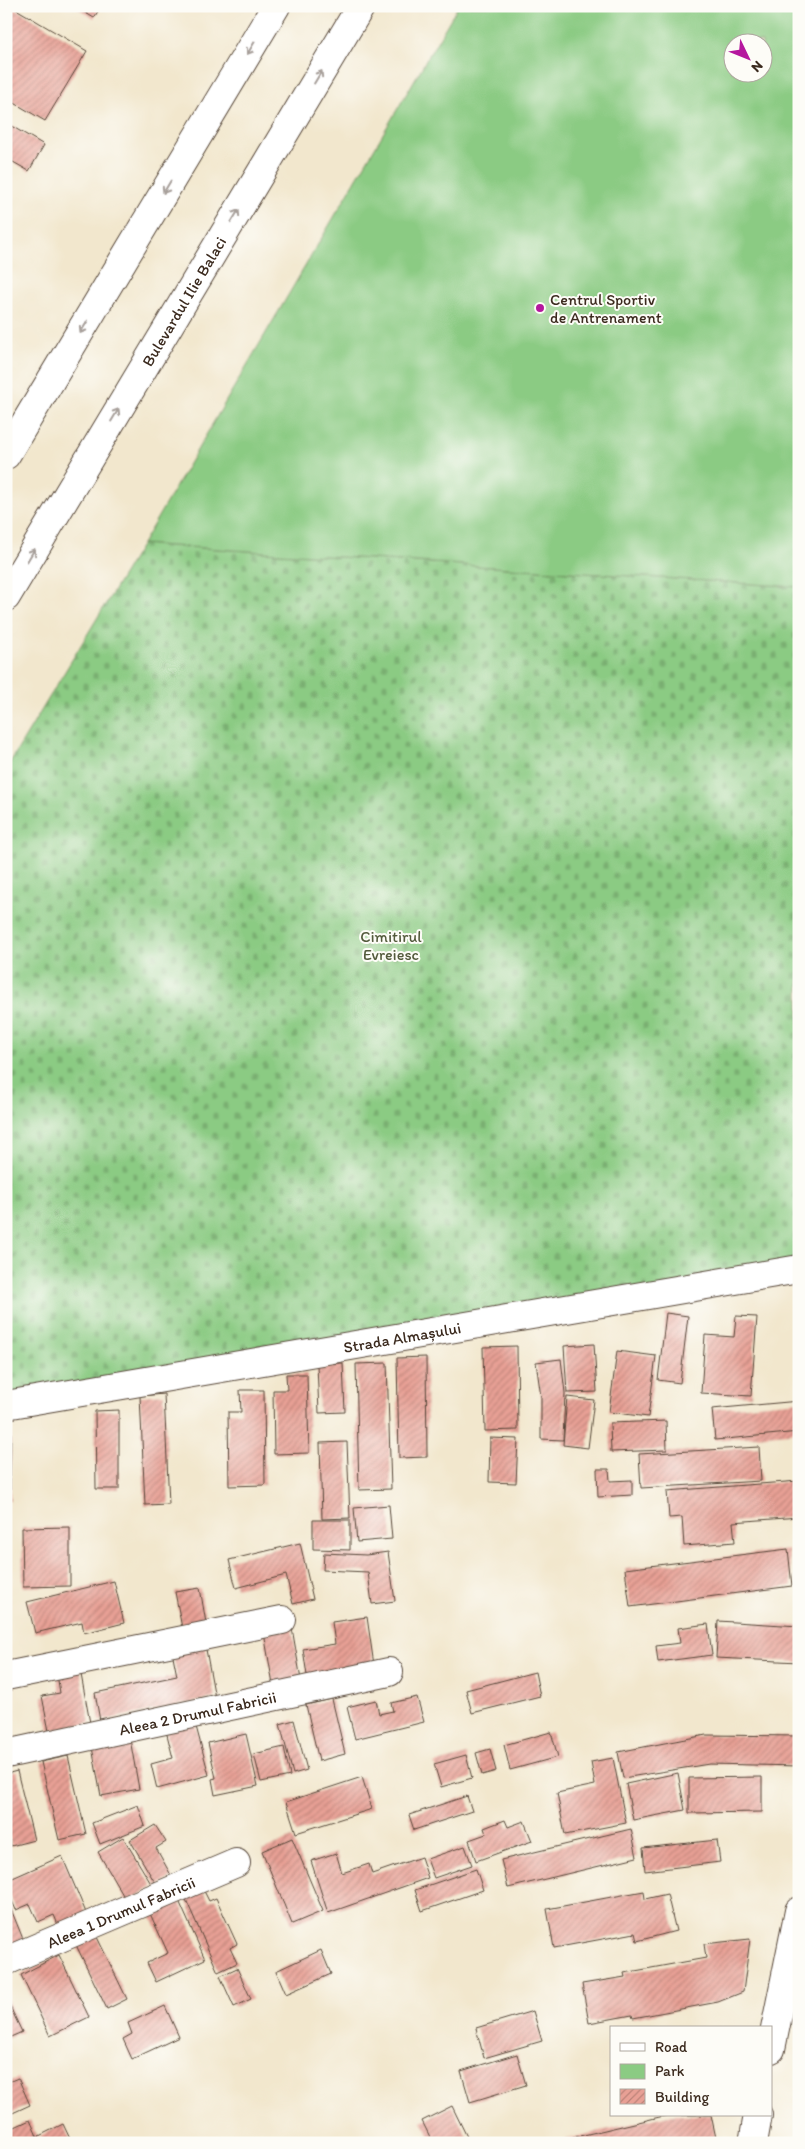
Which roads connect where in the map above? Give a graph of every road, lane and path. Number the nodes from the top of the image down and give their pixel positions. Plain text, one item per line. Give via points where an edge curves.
1 (276, 6) edge
2 (361, 6) edge
3 (6, 455) edge
4 (6, 597) edge
5 (799, 1269) edge
6 (6, 1405) edge
7 (282, 1620) dead end
8 (389, 1672) dead end
9 (6, 1676) edge
10 (6, 1754) edge
11 (236, 1863) dead end
12 (798, 1920) edge
13 (6, 1961) edge
14 (772, 2044) edge
15 (758, 2116) edge
16 (753, 2143) edge

1 -> 3 street
4 -> 2 street, Bulevardul Ilie Balaci
5 - 6 street, Strada Almașului
7 - 9 street
8 - 10 street, Aleea 2 Drumul Fabricii
11 - 13 street, Aleea 1 Drumul Fabricii
12 - 14 street
15 - 16 street

